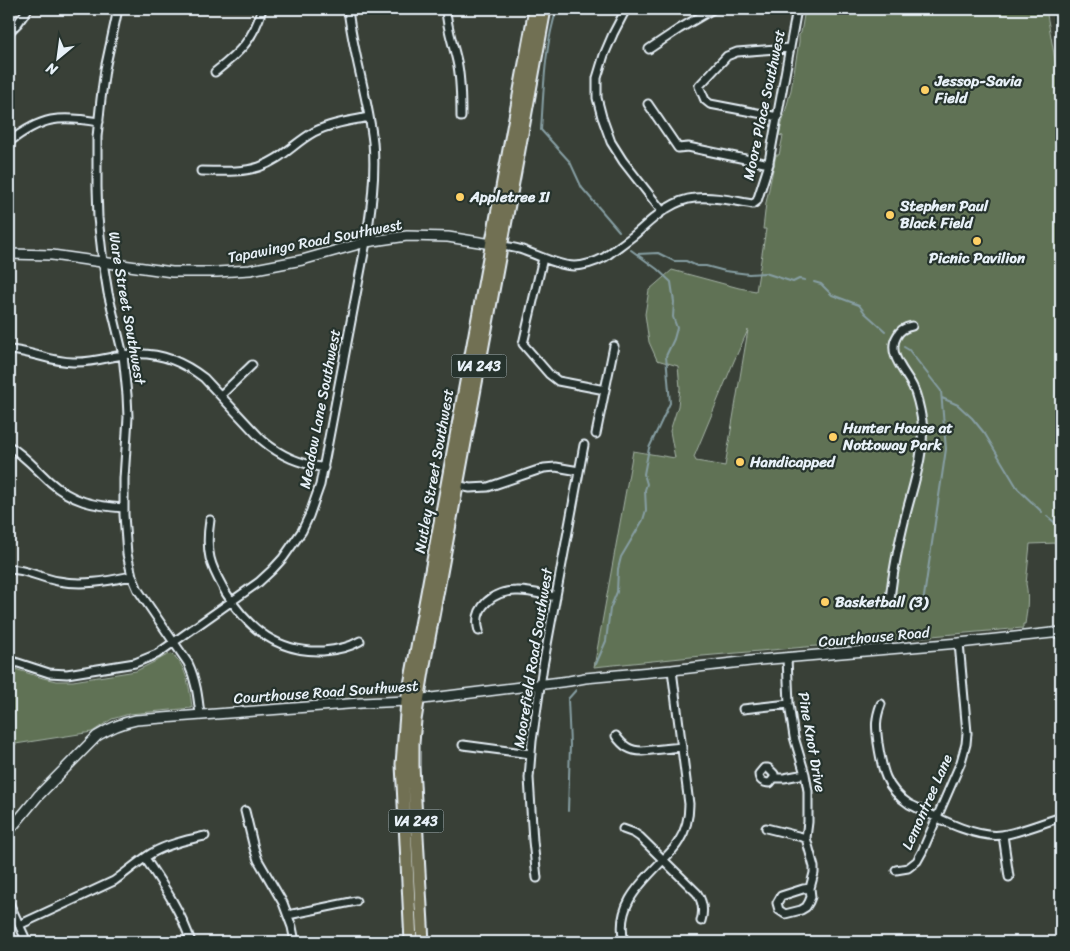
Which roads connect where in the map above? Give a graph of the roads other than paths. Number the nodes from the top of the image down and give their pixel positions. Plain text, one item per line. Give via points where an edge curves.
1 (28, 9) edge
2 (118, 9) edge
3 (262, 9) edge
4 (348, 9) edge
5 (446, 9) edge
6 (535, 9) edge
7 (545, 9) edge
8 (626, 9) edge
9 (713, 9) edge
10 (797, 9) edge
11 (9, 32) edge
12 (790, 48) junction
13 (649, 49) dead end
14 (215, 72) dead end
15 (648, 104) dead end
16 (778, 116) junction
17 (369, 117) junction
18 (461, 117) dead end
19 (99, 122) junction
20 (9, 142) edge
21 (769, 164) junction
22 (201, 172) dead end
23 (753, 204) joint
24 (662, 212) junction
25 (366, 242) junction
26 (497, 245) junction
27 (9, 254) edge
28 (542, 258) junction
29 (103, 262) junction
30 (912, 326) dead end
31 (614, 346) dead end
32 (9, 350) edge
33 (123, 355) junction
34 (252, 365) dead end
35 (605, 390) junction
36 (221, 395) junction
37 (596, 434) dead end
38 (584, 445) dead end
39 (9, 446) edge
40 (324, 468) junction
41 (579, 471) junction
42 (452, 485) junction
43 (124, 508) junction
44 (210, 520) dead end
45 (9, 569) edge
46 (132, 576) junction
47 (556, 597) junction
48 (890, 600) dead end
49 (232, 602) junction
50 (479, 631) dead end
51 (1061, 632) edge
52 (360, 641) dead end
53 (174, 643) junction
54 (959, 643) junction
55 (787, 658) junction
56 (9, 660) edge
57 (689, 668) joint
58 (672, 670) junction
59 (540, 684) junction
60 (413, 700) junction
61 (789, 704) junction
62 (881, 704) dead end
63 (743, 709) dead end
64 (200, 715) junction
65 (616, 736) dead end
66 (463, 745) dead end
67 (682, 747) junction
68 (531, 754) junction
69 (805, 774) junction
70 (774, 778) dead end
71 (245, 811) dead end
72 (937, 817) junction
73 (1061, 817) edge
74 (766, 828) dead end
75 (623, 830) dead end
76 (9, 831) edge
77 (1002, 835) junction
78 (204, 836) dead end
79 (806, 838) junction
80 (145, 858) junction
81 (664, 860) junction
82 (896, 870) dead end
83 (1009, 877) dead end
84 (537, 878) dead end
85 (810, 888) junction
86 (356, 901) dead end
87 (9, 903) edge
88 (288, 915) junction
89 (701, 921) dead end
90 (19, 925) junction
91 (27, 942) edge
92 (191, 942) edge
93 (295, 942) edge
94 (411, 942) edge
95 (423, 942) edge
96 (624, 942) edge

1 - 11 street
2 - 19 street, Ware Street Southwest via 105,70
3 - 14 street via 241,50
4 - 17 street, Meadow Lane Southwest
5 - 18 street via 458,64
6 - 26 main road, Nutley Street Southwest / VA 243
7 - 26 main road, Nutley Street Southwest / VA 243
8 - 24 street via 604,55 597,78 597,98 611,142
9 - 13 street
10 - 12 street, Moore Place Southwest
12 - 16 street, Moore Place Southwest
12 - 16 street via 737,52 727,56 699,86 710,104
15 - 21 street via 678,148 688,147
16 - 21 street, Moore Place Southwest
17 - 22 street via 322,128 260,167
17 - 25 street, Meadow Lane Southwest via 374,186
19 - 20 street via 50,120 32,126
19 - 29 street, Ware Street Southwest via 97,187
21 - 23 street, Moore Place Southwest via 757,201
23 - 24 street, Tapawingo Road Southwest via 704,197 678,202
24 - 28 street, Tapawingo Road Southwest via 596,262 571,266
25 - 26 street, Tapawingo Road Southwest via 406,236 435,236
25 - 29 street, Tapawingo Road Southwest via 276,266 229,272 172,272
25 - 40 street, Meadow Lane Southwest
26 - 28 street, Tapawingo Road Southwest via 524,250
26 - 42 main road, Nutley Street Southwest / VA 243
27 - 29 street, Tapawingo Road Southwest via 52,255
28 - 35 street via 523,344 558,381
29 - 33 street, Ware Street Southwest
30 - 48 street via 898,335 894,352 916,395 922,440 897,552
31 - 35 street
32 - 33 street via 73,362
33 - 36 street via 155,354 174,360 195,371
33 - 43 street, Ware Street Southwest via 128,417
34 - 36 street
35 - 37 street
36 - 40 street via 271,448 294,460
38 - 41 street, Moorefield Road Southwest
39 - 43 street via 69,496 102,507
40 - 49 street, Meadow Lane Southwest via 316,501 293,545 272,570
41 - 42 street via 552,466 488,487
41 - 47 street, Moorefield Road Southwest
42 - 60 main road, Nutley Street Southwest / VA 243
43 - 46 street, Ware Street Southwest
44 - 49 street via 208,544 211,563
45 - 46 street via 71,583
46 - 53 street, Ware Street Southwest via 144,601
47 - 50 street via 522,591 499,594 481,609 477,620
47 - 59 street, Moorefield Road Southwest
49 - 52 street via 259,632 289,648 337,650
49 - 53 street, Meadow Lane Southwest
51 - 54 street, Courthouse Road
53 - 56 street, Meadow Lane Southwest via 135,663 67,674 49,673
53 - 64 street, Ware Street Southwest via 192,672
54 - 55 street, Courthouse Road
54 - 72 street, Lemontree Lane via 966,744 962,762
55 - 57 street, Courthouse Road
55 - 61 street, Pine Knot Drive
57 - 58 street, Courthouse Road Southwest
58 - 59 street, Courthouse Road Southwest
58 - 67 street
59 - 60 street, Courthouse Road Southwest
59 - 68 street, Moorefield Road Southwest
60 - 64 street, Courthouse Road Southwest
60 - 94 main road, Nutley Street Southwest / VA 243 via 402,764
60 - 95 main road, Nutley Street Southwest / VA 243 via 413,766
61 - 63 street
61 - 69 street, Pine Knot Drive via 795,744
62 - 72 street via 876,724 881,762 890,787 908,804
64 - 76 street, Courthouse Road Southwest via 136,720 106,730 52,782
65 - 67 street via 624,746 636,751
66 - 68 street
67 - 81 street via 689,814 679,842
68 - 84 street, Moorefield Road Southwest via 529,778
69 - 70 street
69 - 79 street, Pine Knot Drive via 809,805
71 - 88 street via 258,860
72 - 77 street via 972,832
72 - 82 street, Lemontree Lane via 917,861 908,868
73 - 77 street
74 - 79 street
75 - 81 street via 640,837
77 - 83 street
78 - 80 street via 163,848
79 - 85 street, Pine Knot Drive via 814,867
80 - 90 street via 114,881
80 - 92 street via 177,907
81 - 89 street via 700,897
81 - 96 street via 637,887 627,904 623,922
85 - 85 street, Pine Knot Drive via 811,898 801,910 787,914 779,910 777,903 781,896
86 - 88 street
87 - 90 street
88 - 93 street
90 - 91 street

